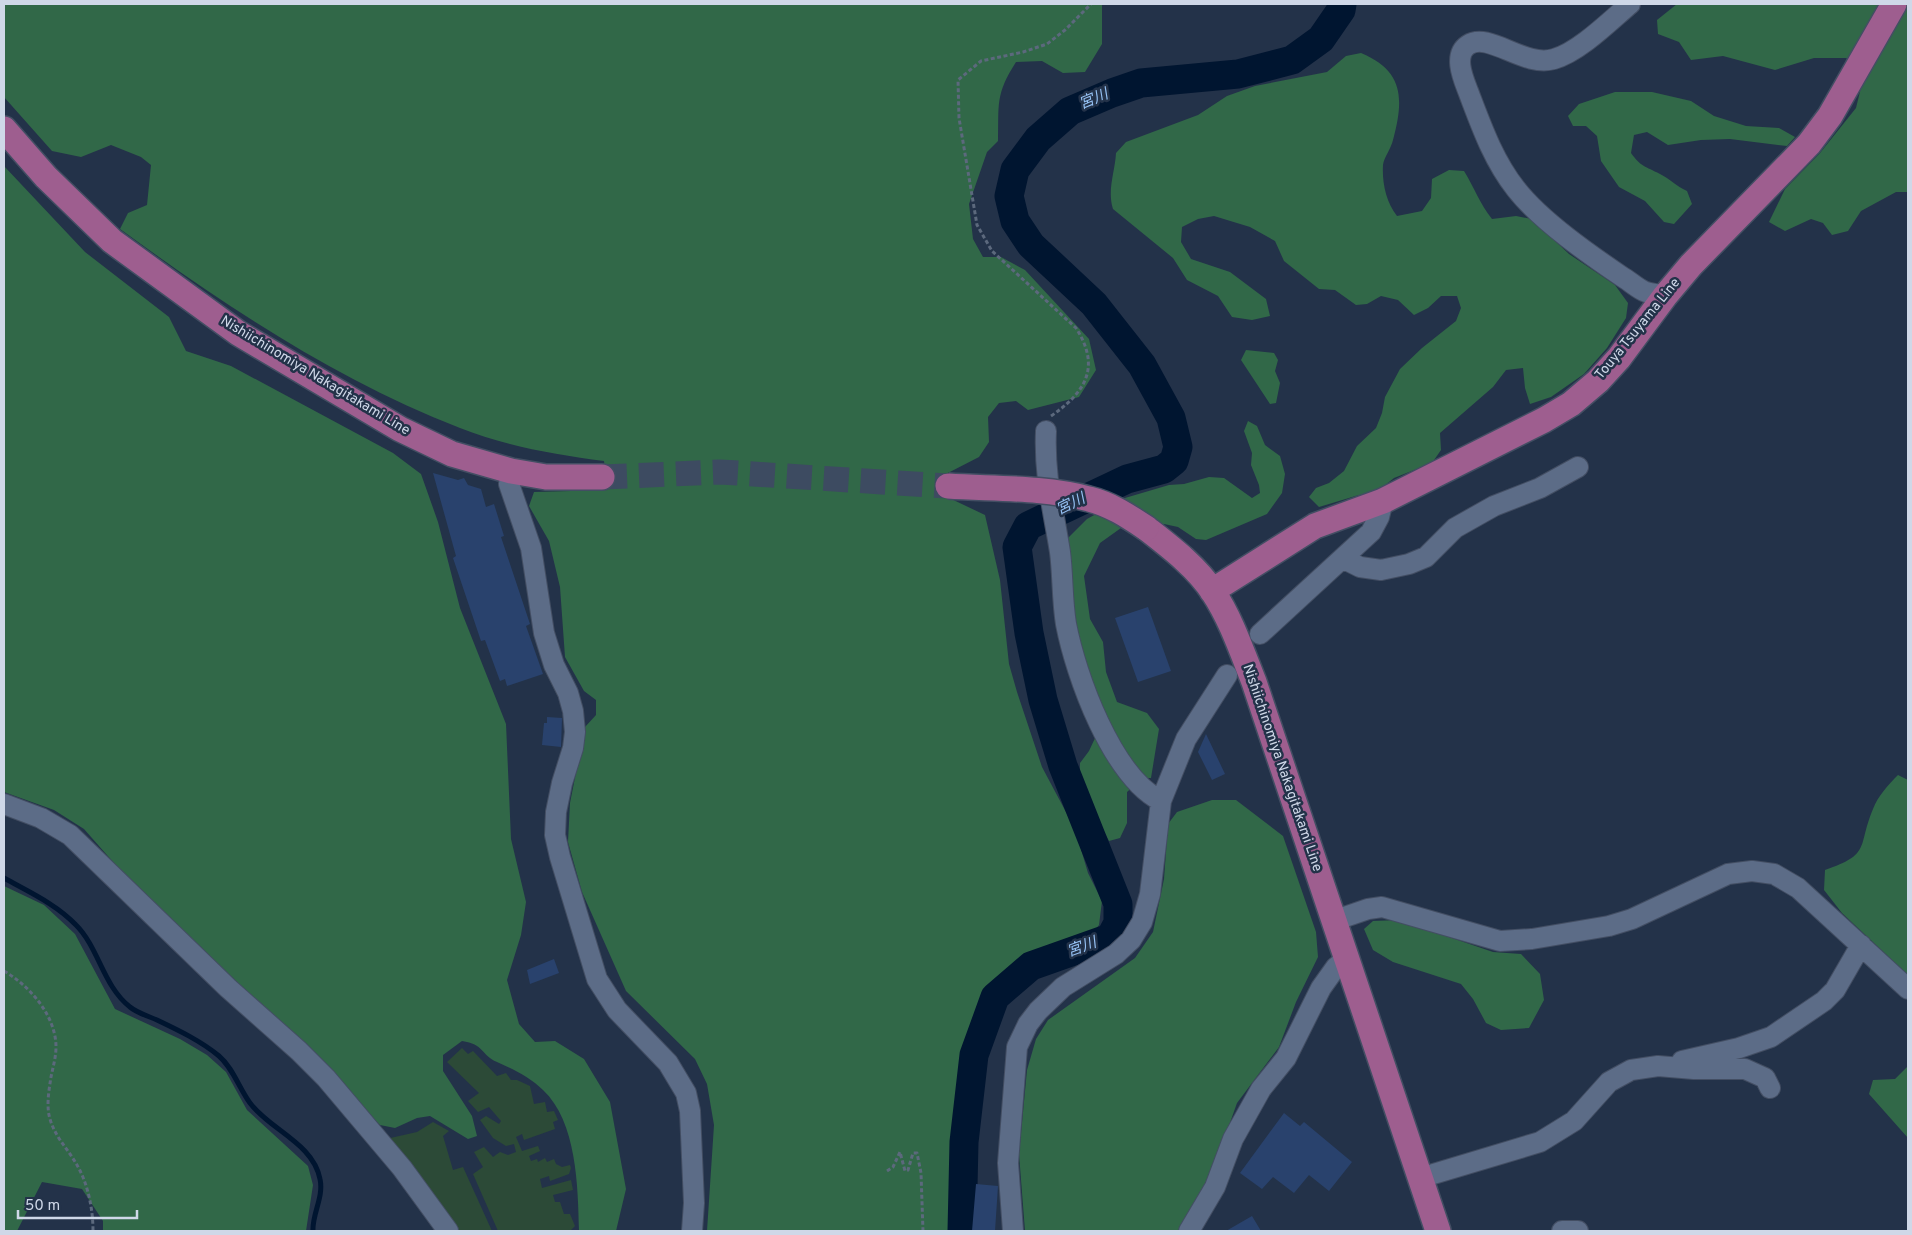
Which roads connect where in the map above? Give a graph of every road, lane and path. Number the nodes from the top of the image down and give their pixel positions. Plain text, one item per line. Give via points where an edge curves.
1 (1091, 4) edge
2 (1630, 4) edge
3 (1894, 4) edge
4 (4, 129) edge
5 (1665, 296) junction
6 (1046, 431) joint
7 (1578, 467) dead end
8 (511, 471) junction
9 (602, 478) tunnel mouth
10 (948, 486) tunnel mouth
11 (1383, 501) junction
12 (1344, 559) junction
13 (1212, 591) junction
14 (1260, 634) dead end
15 (1227, 675) dead end
16 (1161, 801) junction
17 (4, 804) edge
18 (1334, 921) junction
19 (1861, 945) junction
20 (1346, 959) junction
21 (4, 971) edge
22 (1908, 989) edge
23 (1658, 1066) junction
24 (1770, 1088) dead end
25 (887, 1171) dead end
26 (1420, 1178) junction
27 (93, 1231) edge
28 (448, 1231) edge
29 (692, 1231) edge
30 (923, 1231) edge
31 (1013, 1231) edge
32 (1189, 1231) edge
33 (1438, 1231) edge
34 (1562, 1231) edge
35 (1578, 1231) edge

1 - 6 path via 1047,44 981,62 958,80 959,118 977,225 992,251 1076,328 1086,344 1089,366 1081,389 1072,402 1051,416
2 - 5 street via 1568,53 1554,60 1537,61 1492,43 1480,42 1464,50 1461,71 1486,140 1516,190 1600,262 1646,292
3 - 5 main road, Touya Tsuyama Line via 1830,116 1809,144
4 - 8 main road, Nishiichinomiya Nakagitakami Line via 46,177 112,241 238,333 400,429 452,454
5 - 11 main road, Touya Tsuyama Line via 1619,358 1571,404
6 - 16 street via 1045,460 1066,623 1094,712 1108,742 1124,768 1152,797
7 - 12 street via 1455,528 1426,557 1409,564 1381,570 1360,567
8 - 9 main road, Nishiichinomiya Nakagitakami Line via 546,477
8 - 29 street via 509,484 531,548 544,633 573,712 573,748 556,812 555,835 560,857 597,979 605,995 668,1063 686,1093 690,1111
10 - 13 main road, Nishiichinomiya Nakagitakami Line, bridge via 1034,491 1088,499 1121,511 1187,563
11 - 12 street via 1371,532
11 - 13 main road, Touya Tsuyama Line via 1316,526
12 - 14 street
13 - 18 main road, Nishiichinomiya Nakagitakami Line via 1235,634 1254,682
15 - 16 street via 1186,739
16 - 31 street via 1150,894 1138,928 1116,954 1063,987 1038,1010 1018,1047 1008,1163
17 - 28 street via 41,818 70,835 228,988 299,1051 402,1168
18 - 19 street via 1382,907 1500,941 1532,939 1632,919 1728,874 1752,871 1774,874 1798,888
18 - 20 main road, Nishiichinomiya Nakagitakami Line
19 - 22 street
19 - 23 street via 1835,990 1771,1038
20 - 26 main road, Nishiichinomiya Nakagitakami Line
20 - 32 street via 1321,988 1286,1058 1261,1089 1233,1139 1215,1187
21 - 27 path via 39,1001 51,1023 56,1046 48,1100 49,1118 61,1143 77,1164 93,1216
23 - 24 street via 1745,1069 1765,1078
23 - 26 street via 1630,1070 1609,1082 1574,1121 1540,1142
25 - 30 path via 893,1168 900,1152 904,1171 908,1170 913,1153 917,1153
26 - 33 main road, Nishiichinomiya Nakagitakami Line
34 - 35 street

